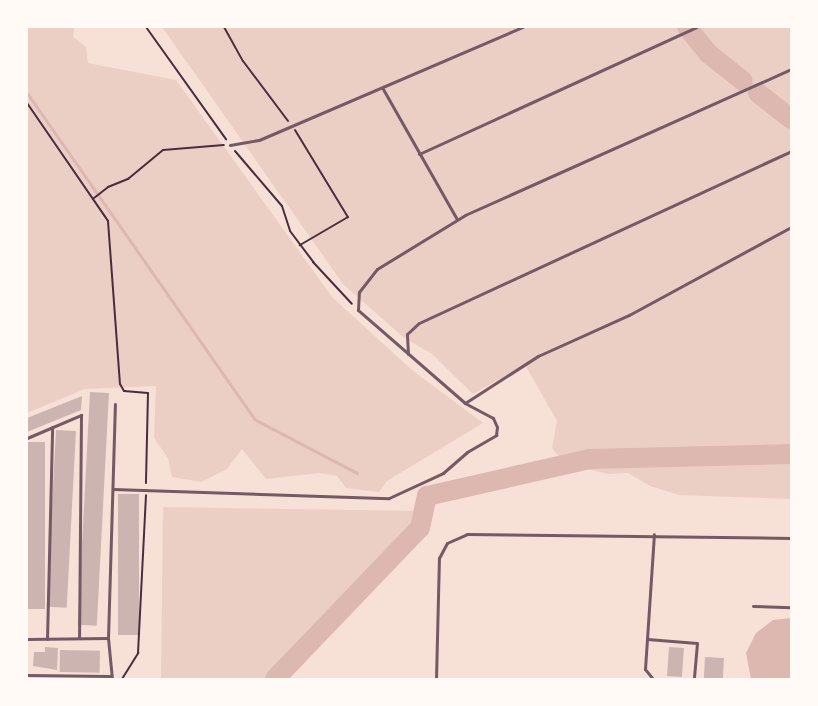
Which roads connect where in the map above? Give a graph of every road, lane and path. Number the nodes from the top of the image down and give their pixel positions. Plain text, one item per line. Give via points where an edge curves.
1 (146, 27) edge
2 (224, 27) edge
3 (523, 27) edge
4 (695, 27) edge
5 (791, 69) edge
6 (383, 89) junction
7 (27, 104) edge
8 (291, 125) junction
9 (230, 145) junction
10 (791, 151) edge
11 (419, 154) junction
12 (93, 199) junction
13 (457, 219) junction
14 (791, 227) edge
15 (300, 245) junction
16 (358, 310) junction
17 (408, 354) junction
18 (465, 403) junction
19 (115, 404) dead end
20 (52, 427) junction
21 (27, 438) edge
22 (146, 488) junction
23 (112, 489) junction
24 (654, 534) junction
25 (791, 538) edge
26 (753, 606) dead end
27 (791, 607) edge
28 (79, 638) junction
29 (108, 638) junction
30 (27, 639) edge
31 (47, 639) junction
32 (647, 639) junction
33 (27, 675) edge
34 (45, 677) edge
35 (79, 677) edge
36 (111, 678) edge
37 (122, 679) edge
38 (436, 679) edge
39 (653, 679) edge
40 (694, 679) edge

1 - 9 path
2 - 8 path via 243,61
3 - 6 lane
4 - 11 lane
5 - 13 lane
6 - 8 lane
6 - 11 lane
7 - 12 path
8 - 9 lane via 259,140
8 - 15 path via 348,217
9 - 12 path via 163,150 128,179
9 - 15 path via 282,206 290,231
10 - 17 lane via 419,323 407,334
11 - 13 lane
12 - 22 path via 109,227 120,384 124,391 148,393
13 - 16 lane via 377,269 359,292
14 - 18 lane via 629,315 538,356
15 - 16 path via 336,291
16 - 17 lane
17 - 18 lane
18 - 22 lane via 493,418 496,435 467,452 443,473 389,498
19 - 23 lane
20 - 21 lane
20 - 28 lane via 81,415
20 - 31 lane
22 - 23 lane
22 - 37 path via 138,653
23 - 29 lane
24 - 25 lane
24 - 32 lane
24 - 38 lane via 467,534 447,543 439,558
26 - 27 lane
28 - 29 lane
28 - 31 lane
29 - 36 lane
30 - 31 lane
32 - 39 lane via 645,669
32 - 40 lane via 697,644
33 - 34 lane
34 - 35 lane
35 - 36 lane

